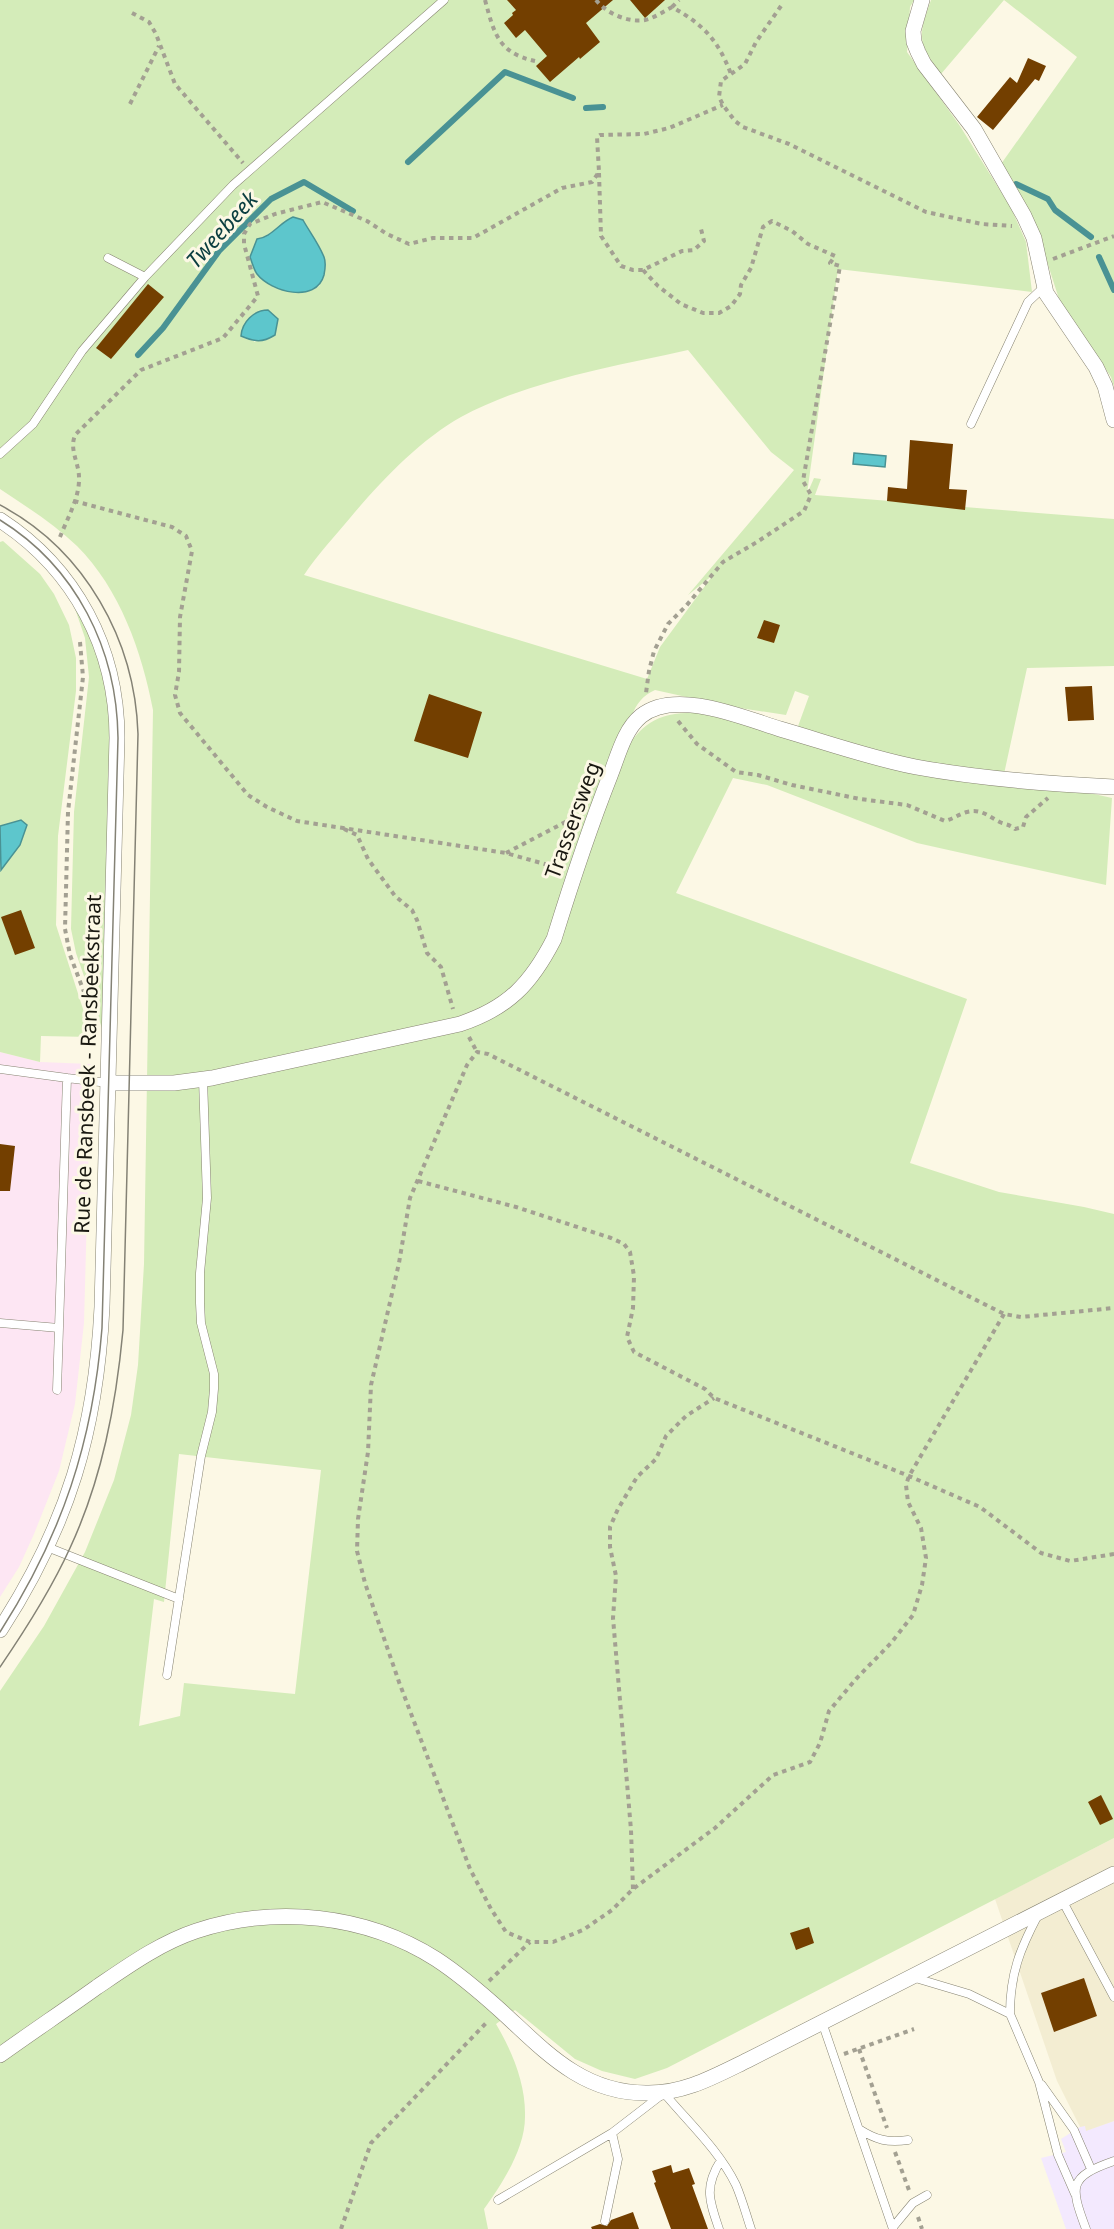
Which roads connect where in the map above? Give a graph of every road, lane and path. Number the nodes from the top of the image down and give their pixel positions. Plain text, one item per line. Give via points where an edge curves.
1 (444, 0) edge
2 (485, 0) edge
3 (596, 0) edge
4 (680, 0) edge
5 (922, 0) edge
6 (781, 6) dead end
7 (672, 8) junction
8 (132, 13) dead end
9 (159, 46) junction
10 (535, 61) dead end
11 (731, 74) junction
12 (130, 104) dead end
13 (723, 105) junction
14 (249, 170) junction
15 (599, 172) junction
16 (1029, 227) junction
17 (701, 229) dead end
18 (1114, 236) edge
19 (108, 258) dead end
20 (1040, 262) junction
21 (643, 270) junction
22 (145, 277) junction
23 (1044, 287) junction
24 (1114, 420) edge
25 (971, 424) dead end
26 (0, 454) edge
27 (74, 501) junction
28 (0, 520) edge
29 (60, 537) dead end
30 (664, 706) junction
31 (1077, 785) junction
32 (1114, 787) edge
33 (599, 804) junction
34 (338, 826) junction
35 (506, 854) junction
36 (575, 873) junction
37 (460, 1023) junction
38 (0, 1069) edge
39 (67, 1078) junction
40 (203, 1079) junction
41 (108, 1083) junction
42 (418, 1181) junction
43 (1114, 1308) edge
44 (1004, 1314) junction
45 (0, 1323) edge
46 (59, 1328) junction
47 (57, 1390) dead end
48 (714, 1398) junction
49 (909, 1476) junction
50 (47, 1547) junction
51 (1114, 1554) edge
52 (179, 1599) junction
53 (0, 1630) edge
54 (167, 1675) dead end
55 (1114, 1874) edge
56 (633, 1889) junction
57 (1062, 1900) junction
58 (1041, 1911) junction
59 (530, 1942) junction
60 (910, 1977) junction
61 (479, 1991) junction
62 (1114, 1997) edge
63 (499, 2009) junction
64 (1010, 2014) junction
65 (822, 2022) junction
66 (914, 2029) dead end
67 (0, 2055) edge
68 (835, 2058) junction
69 (1039, 2082) junction
70 (664, 2093) junction
71 (859, 2128) junction
72 (612, 2133) junction
73 (908, 2140) dead end
74 (721, 2160) junction
75 (1114, 2161) edge
76 (1091, 2169) junction
77 (1075, 2194) junction
78 (927, 2195) dead end
79 (498, 2200) dead end
80 (605, 2221) dead end
81 (893, 2228) edge
82 (341, 2229) edge
83 (718, 2229) edge
84 (751, 2229) edge
85 (1086, 2229) edge

1 - 14 lane
2 - 10 path via 501,44 514,54
3 - 7 path via 621,17 642,21
4 - 7 path
5 - 16 street via 913,31 924,64 974,129
6 - 11 path via 745,64
7 - 11 path via 710,35
8 - 9 path via 154,28
9 - 12 path
9 - 14 path via 181,93
11 - 13 path via 720,81 718,88
13 - 15 path via 669,128 644,134 600,135
13 - 16 path via 743,127 789,144 926,212 982,224
14 - 22 lane
15 - 21 path via 601,236 621,266
15 - 27 path via 592,182 562,188 473,238 433,238 410,243 322,202 250,224 244,244 258,297 223,338 141,370 76,434 73,443 80,479
16 - 20 street
17 - 21 path via 704,241 699,247
18 - 20 path
19 - 22 lane
20 - 23 street
21 - 30 path via 681,304 703,313 719,314 740,294 763,227 772,221 835,256 830,263 840,266 803,481 811,495 804,511 723,562 668,624 654,651 646,693
22 - 26 lane via 81,351 33,423
23 - 24 street via 1101,377
23 - 25 lane via 1028,302
27 - 29 path
27 - 34 path via 172,527 186,536 192,551 180,617 174,695 180,713 248,795 297,821
28 - 41 street, Rue de Ransbeek - Ransbeekstraat via 36,546 74,591 95,628 112,684 117,738
30 - 31 street, Trassersweg via 718,710 914,766
30 - 31 path via 697,744 736,772 907,806 945,821 974,811 1015,829 1023,827 1026,817 1053,793 1067,792
30 - 33 street, Trassersweg via 639,717 631,729
31 - 32 street, Trassersweg
33 - 35 path
33 - 36 street, Trassersweg
34 - 35 path
34 - 37 path via 357,835 368,859 391,891 412,910 427,953 441,968
35 - 36 path
36 - 37 street, Trassersweg via 554,939 530,980 502,1005
37 - 40 street, Trassersweg
38 - 39 lane
39 - 41 lane
39 - 46 lane
40 - 41 street, Trassersweg
40 - 52 lane via 207,1198 200,1302 214,1389
41 - 50 street, Rue de Ransbeek - Ransbeekstraat via 102,1306 95,1388 76,1472
42 - 44 path via 467,1065 477,1052 488,1054
42 - 48 path via 624,1244 630,1252 634,1276 627,1337 634,1352 705,1389
42 - 59 path via 410,1198 371,1385 357,1551 399,1682 470,1869 506,1932
43 - 44 path via 1021,1317
44 - 49 path
45 - 46 lane
46 - 47 lane
48 - 49 path
48 - 56 path via 686,1416 666,1436 656,1459 637,1477 610,1527
49 - 51 path via 981,1508 1041,1553 1070,1561
49 - 56 path via 908,1502 921,1528 926,1558 913,1615 829,1711 810,1762 773,1775 715,1827
50 - 52 lane
50 - 53 street, Rue de Ransbeek - Ransbeekstraat
52 - 54 lane
55 - 57 street
56 - 59 path via 583,1930 553,1942
57 - 58 street
57 - 62 lane
58 - 60 street
58 - 64 lane via 1014,1968
59 - 61 path
60 - 64 lane via 969,1994
60 - 65 street
61 - 63 street
61 - 67 street via 420,1949 364,1927 310,1917 247,1919 193,1932 166,1944
63 - 70 street via 560,2064 581,2077 621,2091
63 - 82 path via 371,2143
64 - 69 lane
65 - 68 lane
65 - 70 street via 706,2080
66 - 68 path
68 - 71 lane
69 - 76 lane via 1074,2130
69 - 77 lane via 1058,2155
70 - 72 lane
70 - 74 lane
71 - 73 lane via 879,2140
71 - 81 lane
72 - 79 lane
72 - 80 lane via 618,2159
74 - 83 lane via 709,2190
74 - 84 lane via 737,2186
75 - 76 lane
76 - 77 lane via 1080,2177
77 - 85 lane
78 - 81 lane via 913,2203

